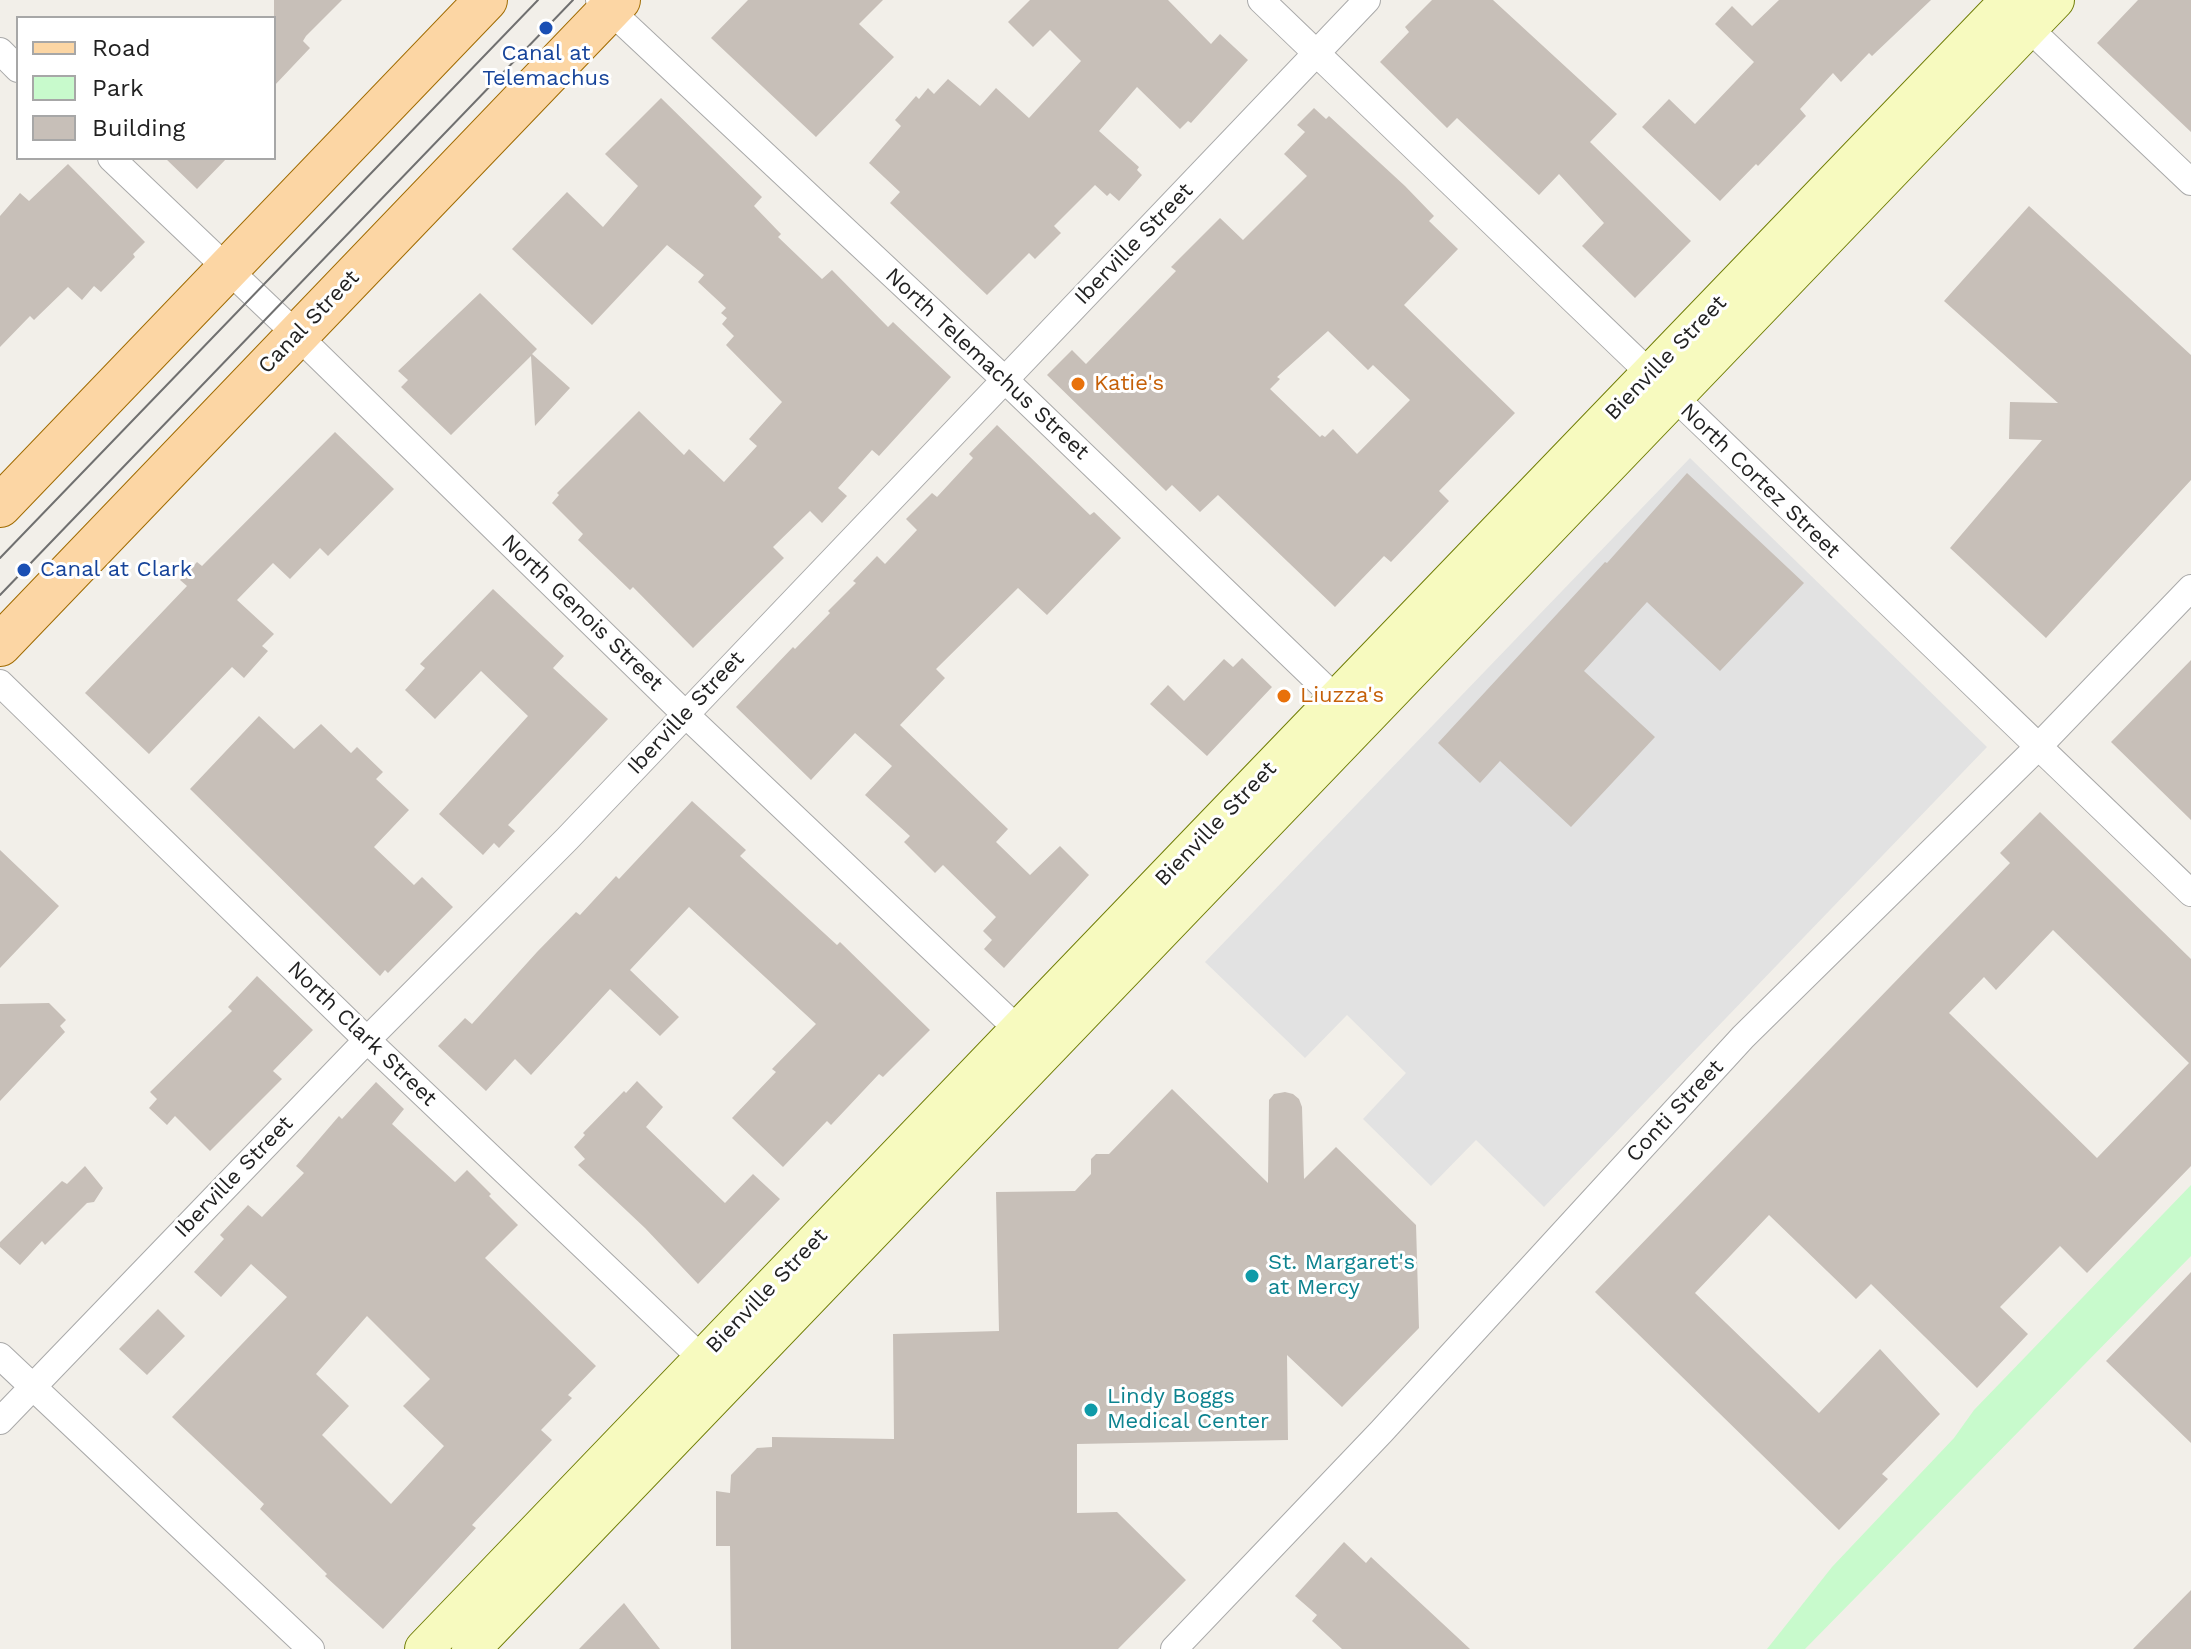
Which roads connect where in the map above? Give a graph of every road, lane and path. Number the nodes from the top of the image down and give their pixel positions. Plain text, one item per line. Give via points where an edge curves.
1 (486, 0) edge
2 (1261, 0) edge
3 (1367, 0) edge
4 (2055, 0) edge
5 (609, 3) edge
6 (2010, 8) edge
7 (0, 51) edge
8 (1316, 53) junction
9 (16, 67) edge
10 (113, 160) edge
11 (2191, 182) edge
12 (227, 269) junction
13 (297, 335) junction
14 (1004, 379) junction
15 (1661, 386) junction
16 (0, 506) edge
17 (2191, 588) edge
18 (0, 645) edge
19 (0, 683) edge
20 (1350, 711) junction
21 (685, 714) junction
22 (2038, 747) junction
23 (2191, 893) edge
24 (367, 1040) junction
25 (1030, 1041) junction
26 (0, 1356) edge
27 (714, 1370) junction
28 (33, 1387) junction
29 (0, 1421) edge
30 (311, 1649) edge
31 (424, 1649) edge
32 (471, 1649) edge
33 (1174, 1649) edge

1 - 12 main road
2 - 8 street, North Cortez Street
3 - 8 street, Iberville Street
4 - 6 street, Bienville Street
5 - 13 main road, Canal Street
5 - 14 street, North Telemachus Street
6 - 11 street
6 - 15 street, Bienville Street
7 - 9 street
8 - 14 street, Iberville Street
8 - 15 street, North Cortez Street
10 - 12 street, North Genois Street
12 - 13 street, North Genois Street
12 - 16 main road
13 - 18 main road, Canal Street
13 - 21 street, North Genois Street
14 - 20 street, North Telemachus Street
14 - 21 street, Iberville Street
15 - 20 street, Bienville Street
15 - 22 street, North Cortez Street
17 - 22 street, Conti Street
19 - 24 street, North Clark Street
20 - 25 street, Bienville Street
21 - 24 street, Iberville Street
21 - 25 street, North Genois Street
22 - 23 street, North Cortez Street
22 - 33 street, Conti Street via 1743,1037
24 - 27 street, North Clark Street
24 - 28 street, Iberville Street
25 - 27 street, Bienville Street
26 - 28 street
27 - 31 street, Bienville Street
27 - 32 street, Bienville Street
28 - 29 street, Iberville Street
28 - 30 street

